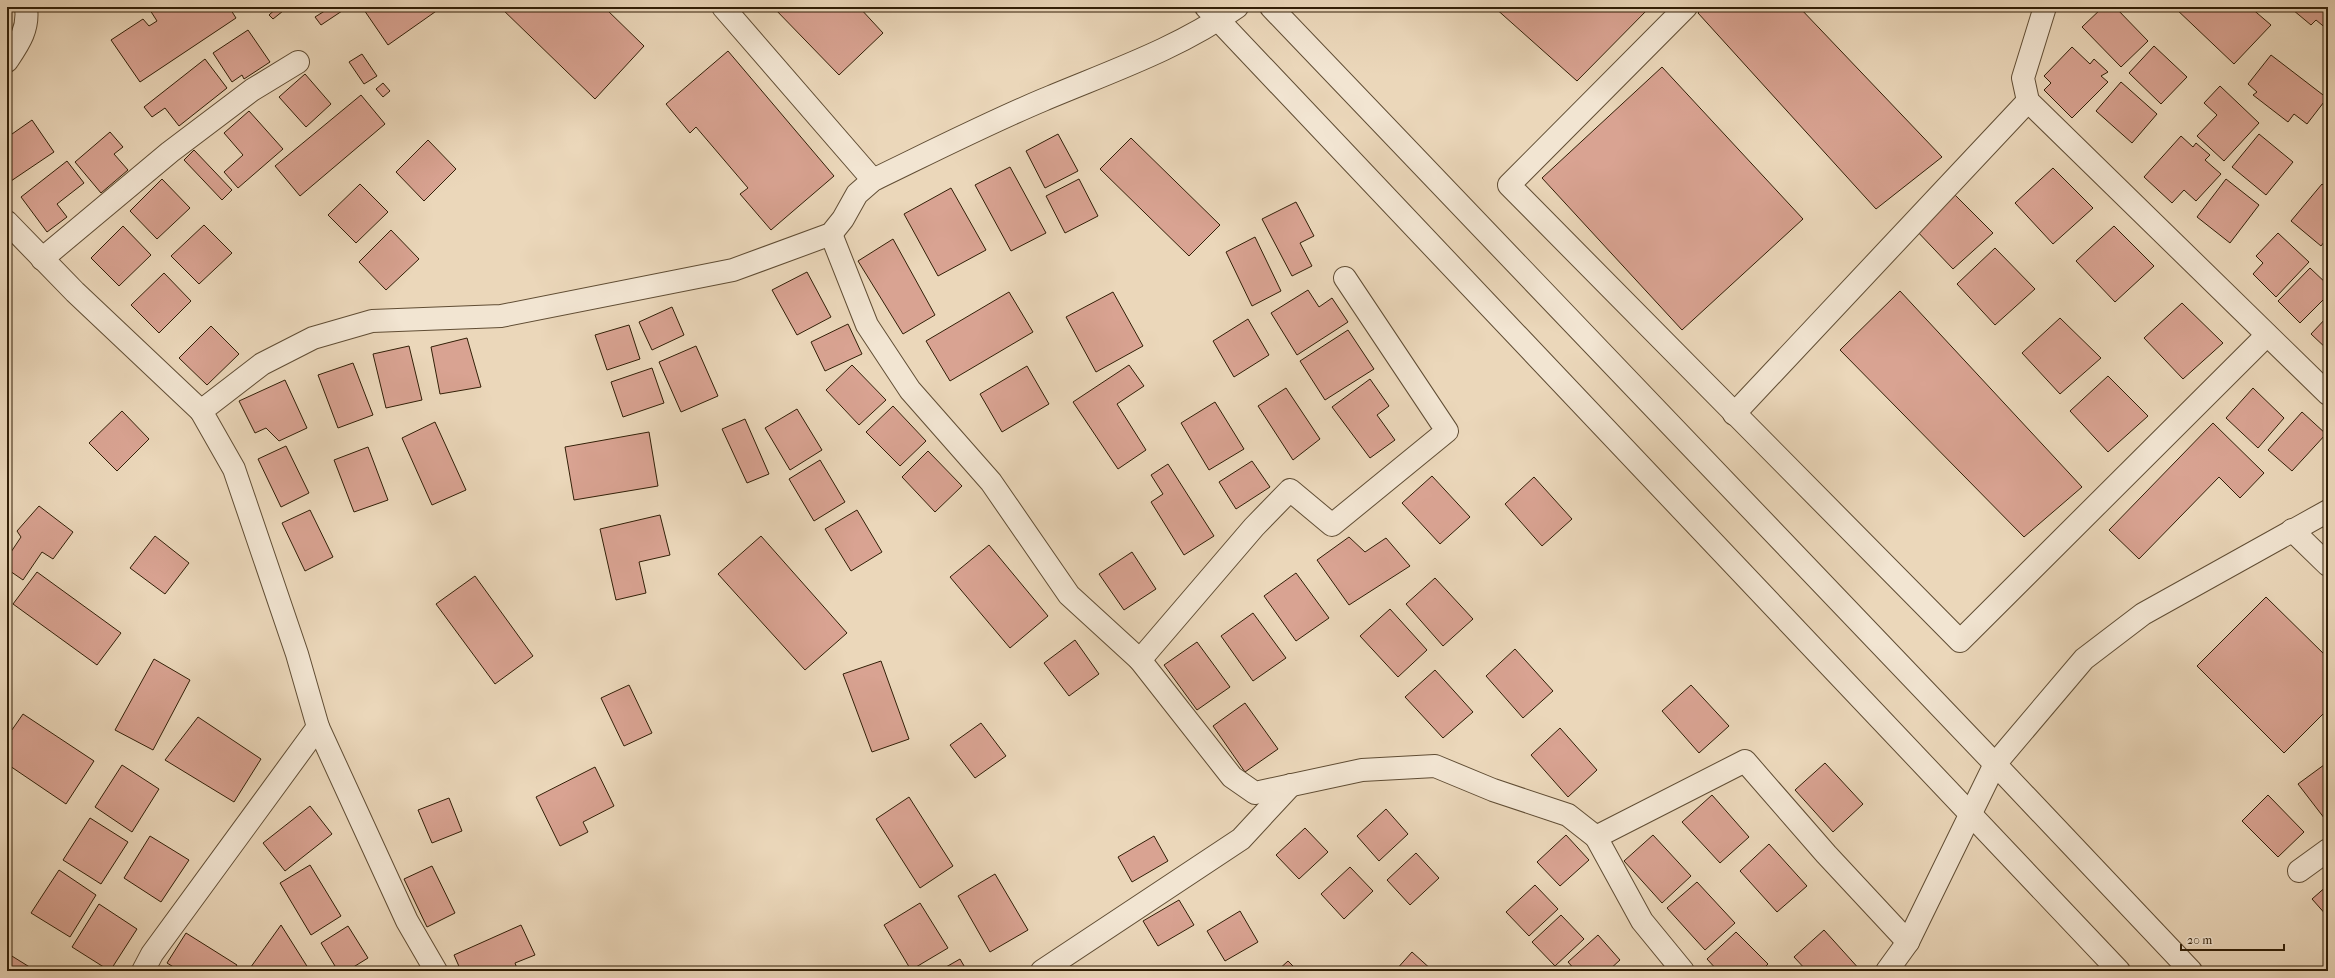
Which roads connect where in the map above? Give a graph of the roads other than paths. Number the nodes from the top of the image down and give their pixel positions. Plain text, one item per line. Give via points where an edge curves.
1 (26, 7) edge
2 (723, 7) edge
3 (1237, 7) edge
4 (1271, 7) edge
5 (1686, 7) edge
6 (2045, 7) edge
7 (1212, 14) edge
8 (7, 61) edge
9 (298, 62) dead end
10 (2028, 101) junction
11 (873, 180) junction
12 (7, 222) edge
13 (830, 234) junction
14 (42, 260) junction
15 (1345, 278) dead end
16 (2267, 335) junction
17 (2328, 394) edge
18 (200, 412) junction
19 (1734, 414) junction
20 (2328, 511) edge
21 (2292, 530) junction
22 (2328, 565) edge
23 (1140, 660) junction
24 (318, 728) junction
25 (1995, 764) junction
26 (1291, 785) junction
27 (1970, 813) junction
28 (1596, 837) junction
29 (2328, 850) edge
30 (2299, 871) dead end
31 (1908, 942) junction
32 (143, 971) edge
33 (436, 971) edge
34 (1042, 971) edge
35 (1683, 971) edge
36 (1887, 971) edge
37 (2119, 971) edge
38 (2191, 971) edge

1 - 8 street via 28,18 22,39
2 - 11 street
3 - 7 street
4 - 25 street
5 - 19 street via 1509,185
6 - 10 street via 2023,78
7 - 11 street via 1153,54 1042,100
7 - 27 street
9 - 14 street via 252,90 170,152
10 - 16 street
10 - 19 street
11 - 13 street via 857,194 844,219
12 - 14 street
13 - 18 street via 733,270 501,316 372,321 313,338 268,361
13 - 23 street via 867,325 910,390 991,482 1069,595
14 - 18 street
15 - 23 street via 1447,431 1332,524 1290,490 1254,527
16 - 17 street
16 - 19 street via 1960,641
18 - 24 street via 234,469 298,654
20 - 21 street
21 - 22 street
21 - 25 street via 2143,614 2084,659
23 - 26 street via 1232,777 1255,794
24 - 32 street via 152,954
24 - 33 street via 407,921
25 - 27 street
25 - 38 street
26 - 28 street via 1362,770 1434,766 1493,790 1568,815
26 - 34 street via 1241,839
27 - 31 street
27 - 37 street
28 - 31 street via 1745,761 1826,854
28 - 35 street via 1642,921
29 - 30 street
31 - 36 street

